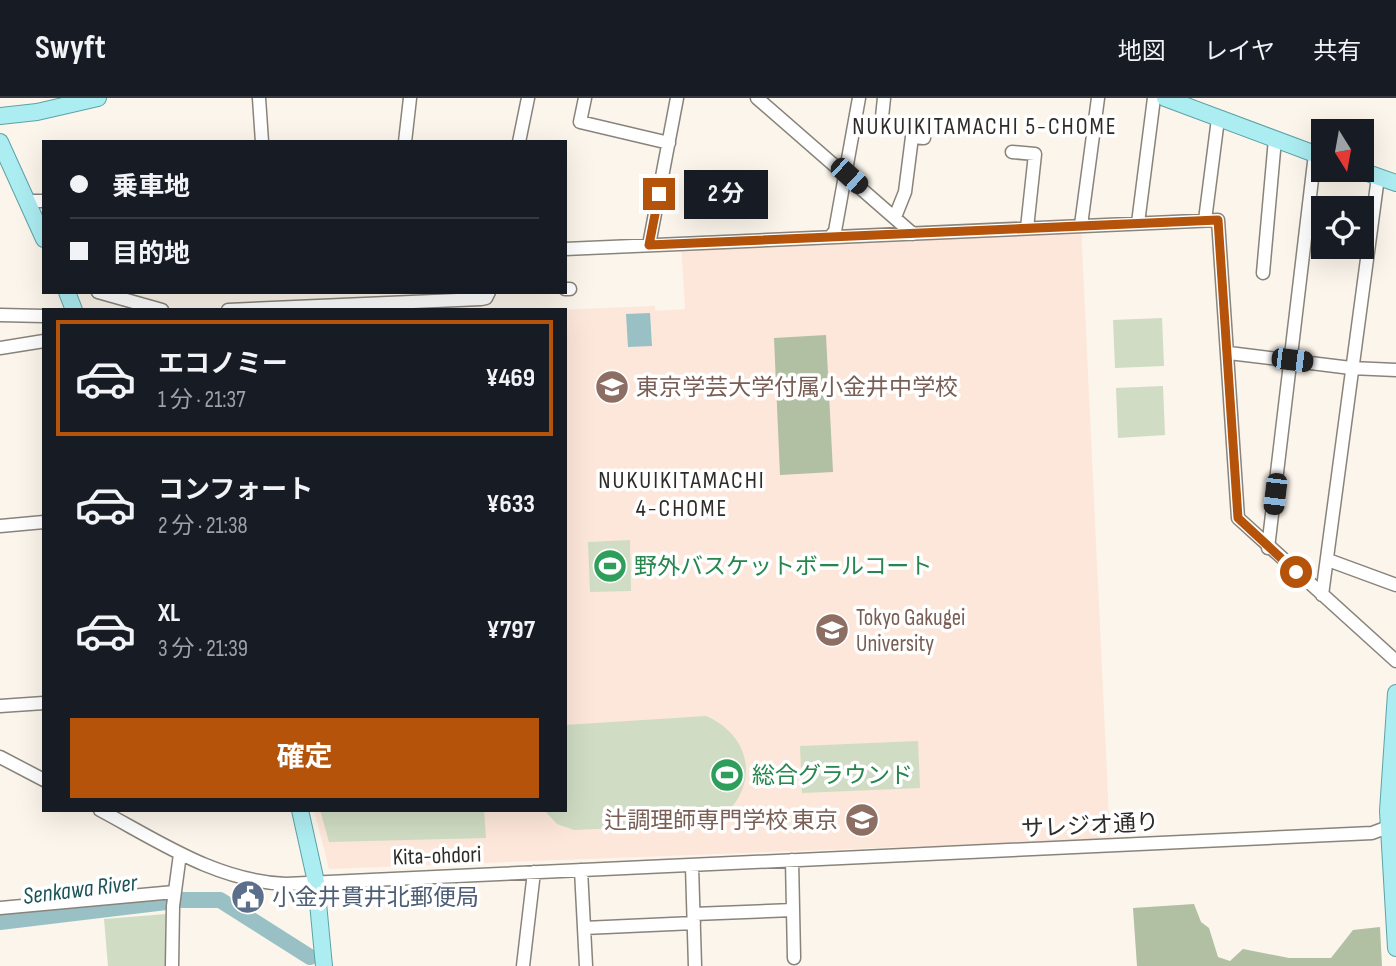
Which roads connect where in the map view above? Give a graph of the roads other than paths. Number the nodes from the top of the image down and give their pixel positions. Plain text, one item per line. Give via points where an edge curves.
1 (98, 98) edge
2 (259, 98) edge
3 (410, 98) edge
4 (528, 98) edge
5 (585, 98) edge
6 (677, 98) edge
7 (757, 98) edge
8 (852, 98) edge
9 (859, 98) edge
10 (884, 98) edge
11 (1098, 98) edge
12 (1154, 98) edge
13 (1165, 98) edge
14 (0, 116) edge
15 (882, 117) dead end
16 (1218, 119) junction
17 (924, 138) dead end
18 (1275, 139) junction
19 (262, 140) edge
20 (405, 140) edge
21 (519, 140) edge
22 (0, 142) edge
23 (669, 143) junction
24 (1012, 152) dead end
25 (1311, 153) edge
26 (842, 169) junction
27 (1374, 176) edge
28 (1378, 177) junction
29 (1316, 182) edge
30 (1396, 183) edge
31 (36, 201) edge
32 (895, 217) junction
33 (1205, 220) junction
34 (1138, 223) junction
35 (1081, 225) junction
36 (1027, 228) junction
37 (42, 230) edge
38 (913, 233) junction
39 (830, 237) junction
40 (649, 245) junction
41 (567, 249) edge
42 (1264, 273) dead end
43 (105, 294) edge
44 (488, 294) edge
45 (155, 308) edge
46 (274, 308) edge
47 (0, 315) edge
48 (42, 316) edge
49 (42, 341) edge
50 (0, 348) edge
51 (1229, 352) junction
52 (1292, 360) junction
53 (1351, 368) junction
54 (1396, 370) edge
55 (42, 522) edge
56 (0, 526) edge
57 (1268, 548) junction
58 (1328, 560) junction
59 (1396, 585) edge
60 (1322, 595) junction
61 (1396, 661) edge
62 (1396, 693) edge
63 (42, 703) edge
64 (0, 706) edge
65 (0, 757) edge
66 (42, 779) edge
67 (1393, 787) edge
68 (104, 812) edge
69 (300, 812) edge
70 (1392, 826) edge
71 (180, 854) junction
72 (792, 860) junction
73 (692, 866) junction
74 (581, 870) junction
75 (534, 872) junction
76 (316, 882) junction
77 (174, 892) junction
78 (0, 908) edge
79 (793, 910) junction
80 (694, 919) junction
81 (584, 928) junction
82 (1396, 948) edge
83 (794, 958) dead end
84 (172, 966) edge
85 (324, 966) edge
86 (523, 966) edge
87 (586, 966) edge
88 (695, 966) edge

1 - 14 main road
2 - 19 street
3 - 20 street
4 - 21 street
5 - 23 street via 580,122
6 - 23 street
7 - 26 street
8 - 26 street
9 - 26 street
10 - 15 street
11 - 35 street
12 - 34 street
13 - 16 main road
16 - 18 main road
16 - 33 street
17 - 32 street via 912,137 905,192
18 - 25 main road
18 - 42 street
22 - 31 main road
23 - 40 street
24 - 36 street via 1035,154
26 - 32 street
26 - 39 street via 835,230
27 - 28 main road
28 - 30 main road
28 - 53 street
29 - 52 street
31 - 37 main road
32 - 38 street
33 - 34 street
33 - 51 street via 1218,220
34 - 35 street
35 - 36 street
36 - 38 street
38 - 39 street
39 - 40 street
40 - 41 street
43 - 45 street
44 - 46 street via 481,299
47 - 48 street
49 - 50 street
51 - 52 street
51 - 57 street via 1238,518
52 - 53 street
52 - 57 street
53 - 54 street
53 - 58 street
55 - 56 street
57 - 60 street
58 - 59 street
58 - 60 street
60 - 61 street
62 - 67 main road
63 - 64 street
65 - 66 street
67 - 70 main road
68 - 71 street, Kita-ohdori
69 - 76 main road
70 - 72 street, サレジオ通り via 1372,833
70 - 82 main road
71 - 76 street, Kita-ohdori via 246,881
71 - 77 street
72 - 73 street, Kita-ohdori
72 - 79 street
73 - 74 street, Kita-ohdori
73 - 80 street
74 - 75 street, Kita-ohdori
74 - 81 street
75 - 76 street, Kita-ohdori
75 - 86 street
76 - 85 main road
77 - 78 street
77 - 84 street
79 - 80 street
79 - 83 street
80 - 81 street
80 - 88 street
81 - 87 street

